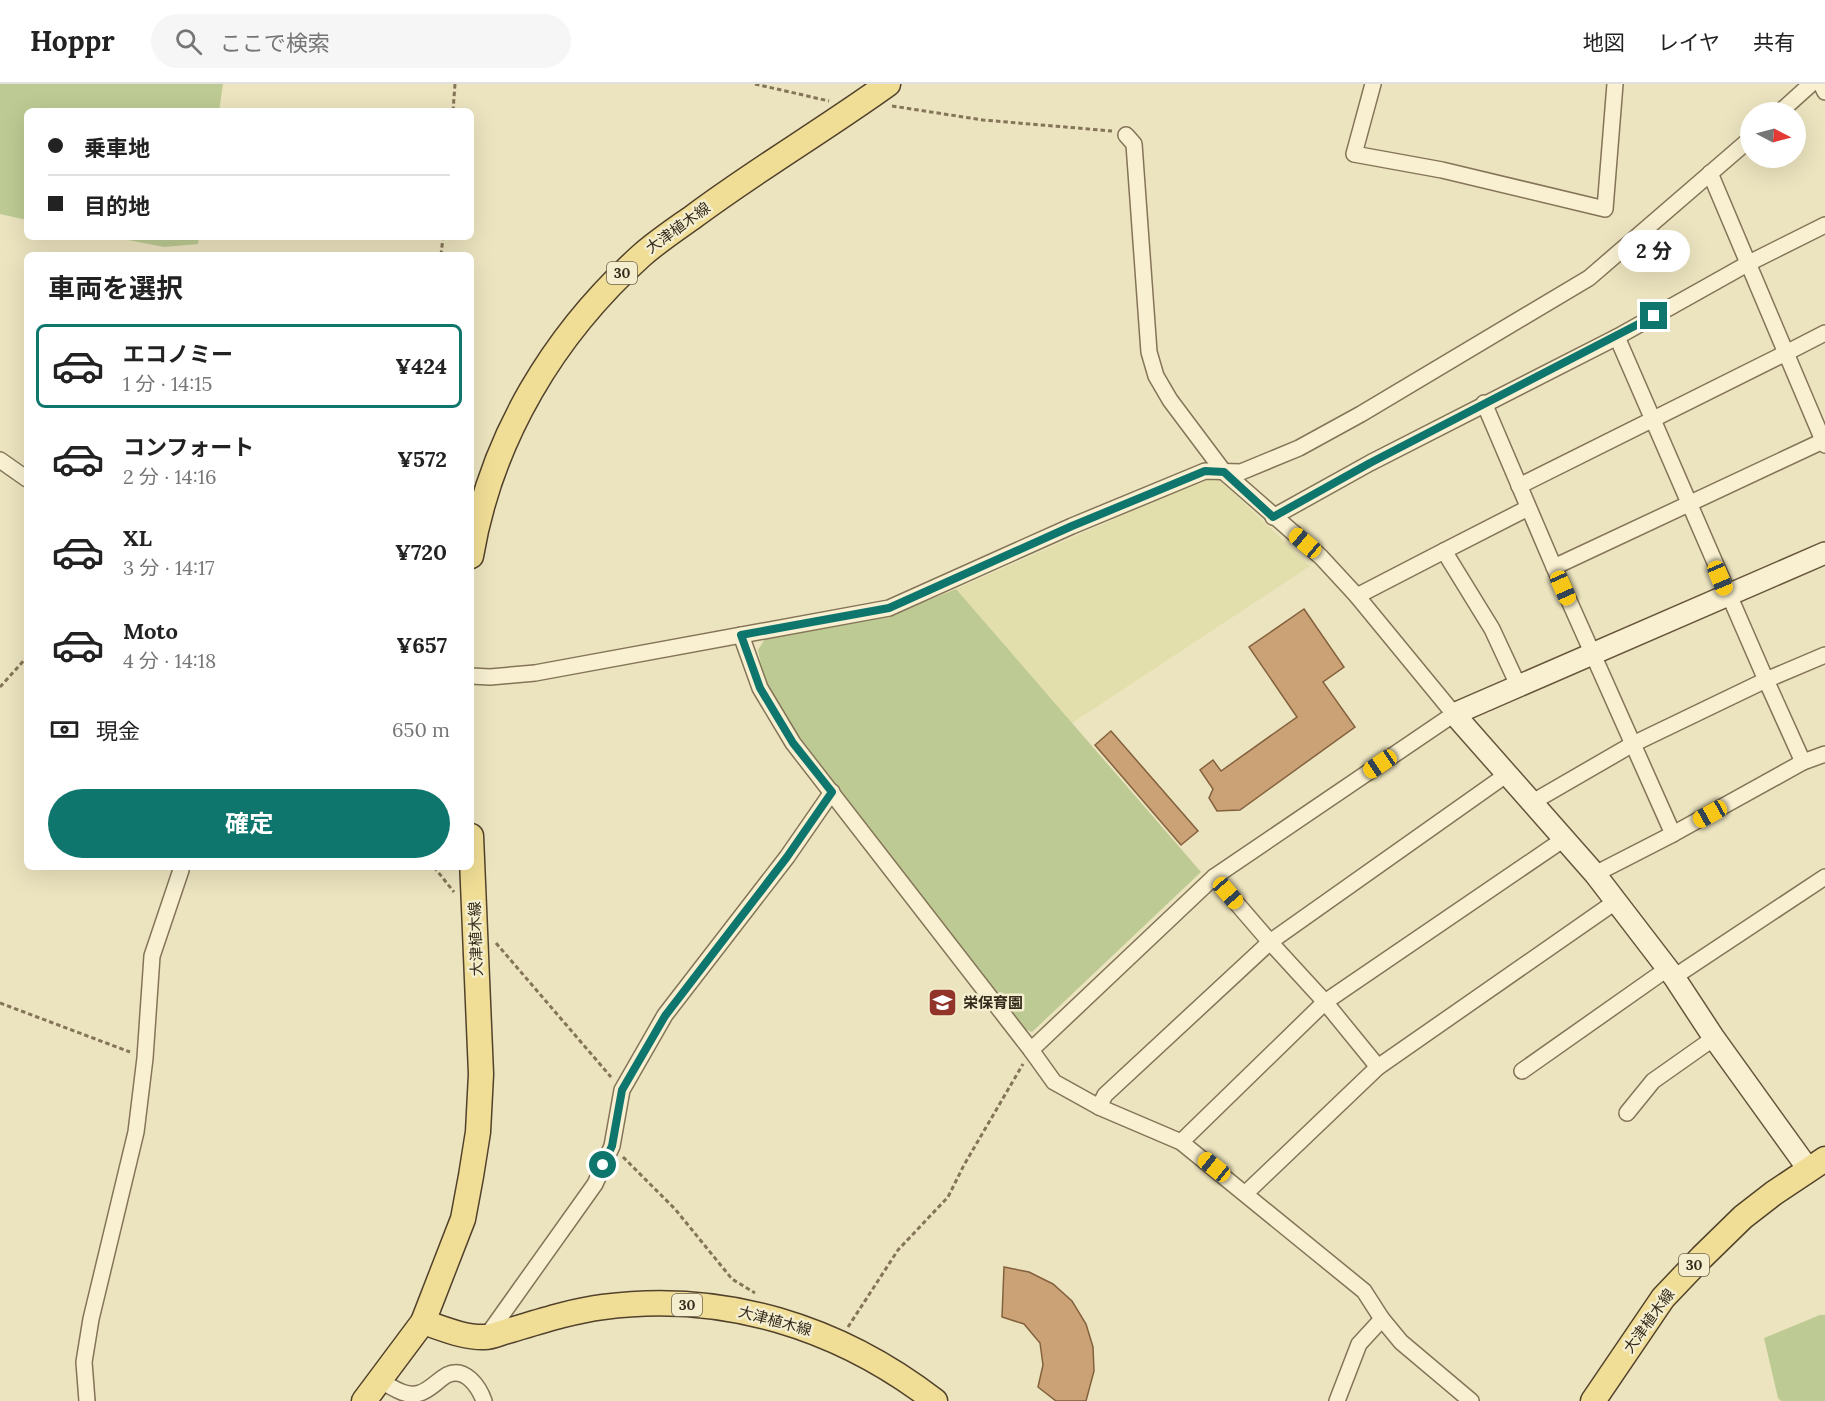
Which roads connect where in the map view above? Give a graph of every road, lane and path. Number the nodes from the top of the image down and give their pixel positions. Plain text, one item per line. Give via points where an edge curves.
1 (455, 84) edge
2 (754, 84) edge
3 (1373, 84) edge
4 (1615, 84) edge
5 (1810, 84) edge
6 (1821, 84) edge
7 (880, 89) edge
8 (1825, 92) edge
9 (1791, 102) edge
10 (453, 108) edge
11 (840, 116) junction
12 (1126, 135) joint
13 (1740, 148) edge
14 (1710, 173) junction
15 (1825, 225) edge
16 (1749, 263) junction
17 (1825, 333) edge
18 (1617, 337) junction
19 (1786, 352) junction
20 (1484, 403) junction
21 (1652, 420) junction
22 (1824, 442) edge
23 (0, 460) edge
24 (1224, 472) junction
25 (24, 477) edge
26 (1519, 486) junction
27 (1688, 504) junction
28 (1528, 508) junction
29 (1273, 517) junction
30 (474, 542) edge
31 (1444, 551) junction
32 (1825, 553) edge
33 (1554, 567) junction
34 (1357, 596) junction
35 (1728, 596) junction
36 (741, 635) junction
37 (1592, 653) junction
38 (1825, 655) edge
39 (24, 660) edge
40 (474, 676) edge
41 (1766, 680) junction
42 (1518, 685) junction
43 (0, 687) edge
44 (1454, 714) junction
45 (1633, 744) junction
46 (1824, 756) edge
47 (1803, 762) junction
48 (1506, 775) junction
49 (832, 792) junction
50 (1531, 803) junction
51 (1673, 834) junction
52 (1564, 839) junction
53 (181, 870) dead end
54 (436, 870) edge
55 (473, 870) edge
56 (1594, 874) junction
57 (1825, 876) edge
58 (1214, 877) junction
59 (454, 893) dead end
60 (1615, 902) junction
61 (475, 919) junction
62 (1270, 942) junction
63 (1670, 973) junction
64 (1325, 1002) junction
65 (0, 1003) edge
66 (1714, 1038) junction
67 (1031, 1050) junction
68 (145, 1058) junction
69 (1378, 1067) junction
70 (1522, 1071) dead end
71 (622, 1090) junction
72 (1099, 1107) junction
73 (1627, 1113) dead end
74 (1181, 1142) junction
75 (612, 1146) junction
76 (1817, 1165) edge
77 (1246, 1193) junction
78 (761, 1296) dead end
79 (1382, 1319) junction
80 (423, 1322) junction
81 (486, 1337) junction
82 (837, 1341) junction
83 (381, 1381) junction
84 (87, 1401) edge
85 (364, 1401) edge
86 (484, 1401) edge
87 (935, 1401) edge
88 (1337, 1401) edge
89 (1471, 1401) edge
90 (1593, 1401) edge

1 - 10 path
2 - 11 path via 830,101
3 - 4 street via 1354,154 1442,170 1605,209
5 - 9 street
6 - 8 street
7 - 11 main road, 大津植木線 / 30
7 - 12 path via 887,105
11 - 30 main road, 大津植木線 / 30 via 644,253 588,309 545,366 515,418 494,468
12 - 24 street via 1134,144 1149,352 1170,400
13 - 14 street
14 - 16 street
14 - 24 street via 1589,278 1299,448 1241,472
15 - 16 street
16 - 18 street
16 - 19 street
17 - 19 street
18 - 20 street
18 - 21 street
19 - 21 street
19 - 22 street
20 - 26 street
20 - 29 street
21 - 26 street
21 - 27 street
22 - 27 street
23 - 25 street
24 - 29 street
24 - 36 street via 1205,471 889,608
26 - 28 street
27 - 33 street
27 - 35 street
28 - 31 street
28 - 33 street
29 - 34 street via 1321,557
31 - 34 street
31 - 42 street via 1492,629
32 - 35 street
33 - 37 street
34 - 44 street
35 - 37 street
35 - 41 street
36 - 40 street via 535,673
36 - 49 street via 760,688 793,743
37 - 42 street
37 - 45 street
38 - 41 street
39 - 43 path
41 - 45 street
41 - 47 street
42 - 44 street
44 - 48 street
44 - 58 street
45 - 50 street
45 - 51 street
46 - 47 street
47 - 51 street
48 - 50 street
48 - 62 street
49 - 67 street
49 - 71 street via 665,1016
50 - 52 street
51 - 56 street
52 - 56 street
52 - 64 street
53 - 68 street via 153,956
54 - 59 path
55 - 61 main road, 大津植木線
56 - 60 street
57 - 63 street
58 - 62 street
58 - 67 street
60 - 63 street
60 - 69 street
61 - 71 path
61 - 80 main road, 大津植木線 via 481,1074 478,1132 463,1219
62 - 64 street
62 - 72 street via 1105,1095
63 - 66 street
63 - 70 street
64 - 69 street
64 - 74 street
65 - 68 path
66 - 73 street via 1653,1081
66 - 76 street
67 - 72 street via 1054,1082
67 - 82 path via 948,1197 898,1250
68 - 84 street via 136,1132 91,1319 84,1362
69 - 77 street
71 - 75 street
72 - 74 street
74 - 77 street
75 - 78 path via 675,1209 732,1279
75 - 81 street via 595,1184
76 - 90 main road, 大津植木線 / 30 via 1743,1217 1663,1298
77 - 79 street via 1364,1290
79 - 88 street via 1359,1344
79 - 89 street via 1401,1342
80 - 81 main road, 大津植木線 / 30 via 458,1334
80 - 83 main road, 大津植木線
81 - 82 main road, 大津植木線 / 30 via 602,1307 648,1304 704,1305 757,1313
82 - 87 main road, 大津植木線 / 30
83 - 85 main road, 大津植木線
83 - 86 street via 403,1394 419,1394 450,1373 466,1375 479,1387

